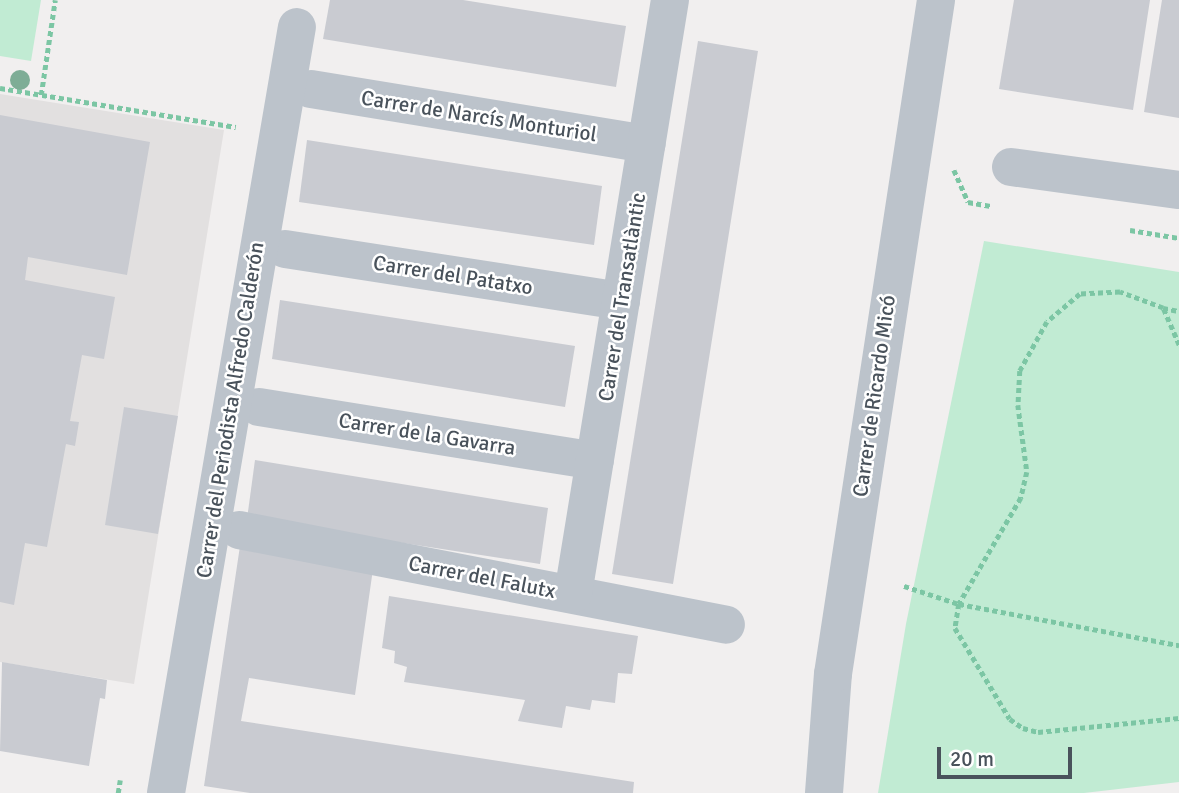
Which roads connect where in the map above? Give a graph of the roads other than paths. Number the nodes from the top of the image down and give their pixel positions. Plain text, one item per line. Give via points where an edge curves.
1 (670, 0) edge
2 (936, 0) edge
3 (298, 27) dead end
4 (310, 89) dead end
5 (647, 144) junction
6 (1011, 167) dead end
7 (1179, 190) edge
8 (285, 249) dead end
9 (621, 301) junction
10 (259, 407) dead end
11 (595, 461) junction
12 (239, 530) dead end
13 (573, 594) junction
14 (726, 625) dead end
15 (166, 793) edge
16 (824, 793) edge

1 - 5 street, Carrer del Transatlàntic
2 - 16 street, Carrer de Ricardo Micó via 833,674
3 - 15 street, Carrer del Periodista Alfredo Calderón
4 - 5 street, Carrer de Narcís Monturiol
5 - 9 street, Carrer del Transatlàntic
6 - 7 street
8 - 9 street, Carrer del Patatxo
9 - 11 street, Carrer del Transatlàntic
10 - 11 street, Carrer de la Gavarra
11 - 13 street, Carrer del Transatlàntic
12 - 13 street, Carrer del Falutx
13 - 14 street, Carrer del Falutx

